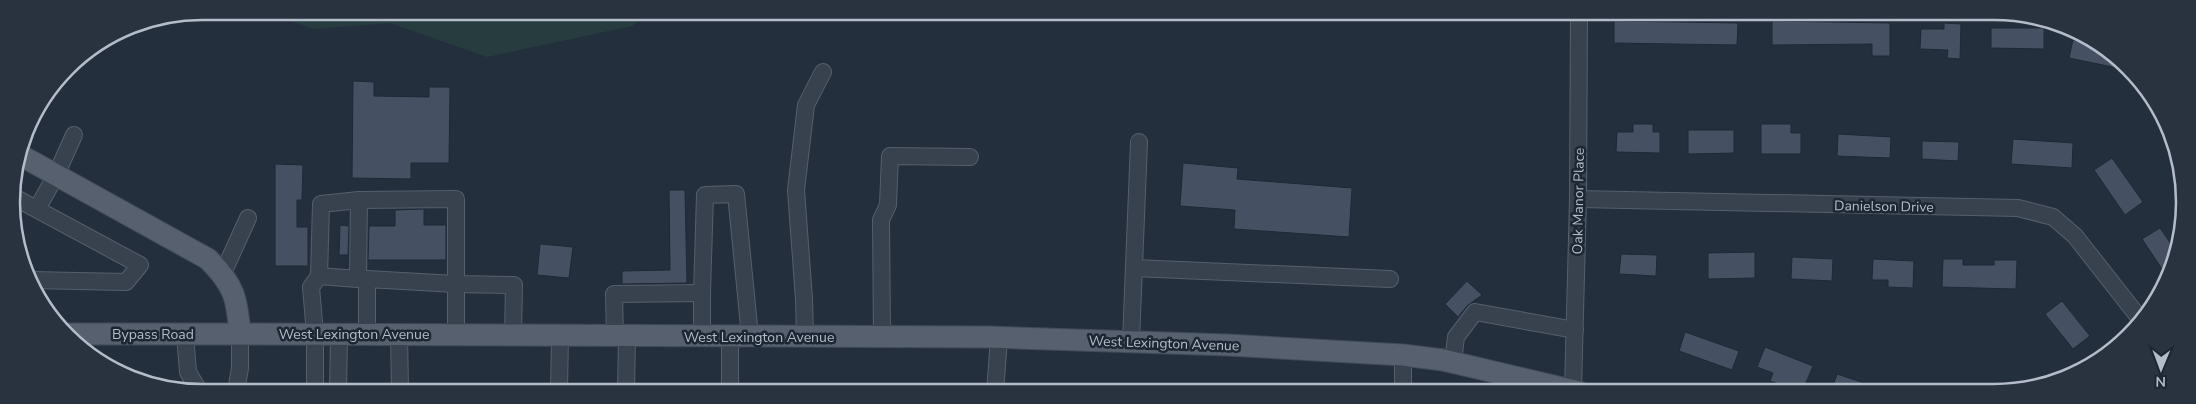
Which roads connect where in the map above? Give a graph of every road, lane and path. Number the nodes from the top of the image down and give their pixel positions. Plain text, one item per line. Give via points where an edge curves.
1 (1579, 20) edge
2 (822, 72) dead end
3 (74, 134) dead end
4 (1139, 142) dead end
5 (970, 157) dead end
6 (25, 158) edge
7 (56, 175) junction
8 (20, 200) edge
9 (359, 200) junction
10 (1578, 200) junction
11 (37, 209) junction
12 (248, 218) dead end
13 (1134, 268) junction
14 (222, 273) junction
15 (319, 276) junction
16 (362, 279) junction
17 (1390, 280) dead end
18 (39, 283) edge
19 (456, 284) junction
20 (702, 292) junction
21 (2137, 315) edge
22 (1575, 330) junction
23 (76, 334) edge
24 (185, 334) junction
25 (240, 334) junction
26 (315, 334) junction
27 (340, 334) junction
28 (367, 334) junction
29 (399, 334) junction
30 (456, 335) junction
31 (513, 335) junction
32 (560, 335) junction
33 (621, 336) junction
34 (702, 336) junction
35 (740, 336) junction
36 (805, 337) junction
37 (882, 337) junction
38 (999, 338) junction
39 (1131, 341) junction
40 (1403, 355) junction
41 (1453, 362) junction
42 (195, 384) edge
43 (237, 384) edge
44 (315, 384) edge
45 (338, 384) edge
46 (400, 384) edge
47 (559, 384) edge
48 (625, 384) edge
49 (731, 384) edge
50 (996, 384) edge
51 (1402, 384) edge
52 (1546, 384) edge
53 (1576, 384) edge

1 - 10 street, Oak Manor Place
2 - 36 street via 806,105 796,190
3 - 7 street
4 - 13 street
5 - 37 street via 890,156 888,205 881,220
6 - 7 main road
7 - 11 street
7 - 14 main road via 179,241 208,259
8 - 11 street
9 - 15 street via 321,204
9 - 16 street
9 - 19 street via 456,199
10 - 21 street, Danielson Drive via 2018,208 2053,217 2075,236
10 - 22 street, Oak Manor Place
11 - 18 street via 140,265 126,282
12 - 14 street
13 - 17 street
13 - 39 street
14 - 25 main road via 231,286
15 - 16 street
15 - 26 street via 311,287
16 - 19 street
16 - 28 street
19 - 30 street
19 - 31 street via 514,285
20 - 33 street via 614,294
20 - 34 street
20 - 35 street via 705,195 736,194
22 - 41 street via 1475,312 1456,337
22 - 53 street, Oak Manor Place
23 - 24 main road, Bypass Road
24 - 25 main road, Bypass Road
24 - 42 street via 188,372
25 - 26 main road, West Lexington Avenue
25 - 43 street
26 - 27 main road, West Lexington Avenue
26 - 44 street
27 - 28 main road, West Lexington Avenue
27 - 45 street
28 - 29 main road, West Lexington Avenue
29 - 30 main road, West Lexington Avenue
29 - 46 street
30 - 31 main road, West Lexington Avenue
31 - 32 main road, West Lexington Avenue
32 - 33 main road, West Lexington Avenue
32 - 47 street
33 - 34 main road, West Lexington Avenue
33 - 48 street
34 - 35 main road, West Lexington Avenue
35 - 36 main road, West Lexington Avenue
35 - 49 street
36 - 37 main road, West Lexington Avenue
37 - 38 main road, West Lexington Avenue
38 - 39 main road, West Lexington Avenue
38 - 50 street
39 - 40 main road, West Lexington Avenue
40 - 41 main road, West Lexington Avenue
40 - 51 street
41 - 52 main road, West Lexington Avenue

